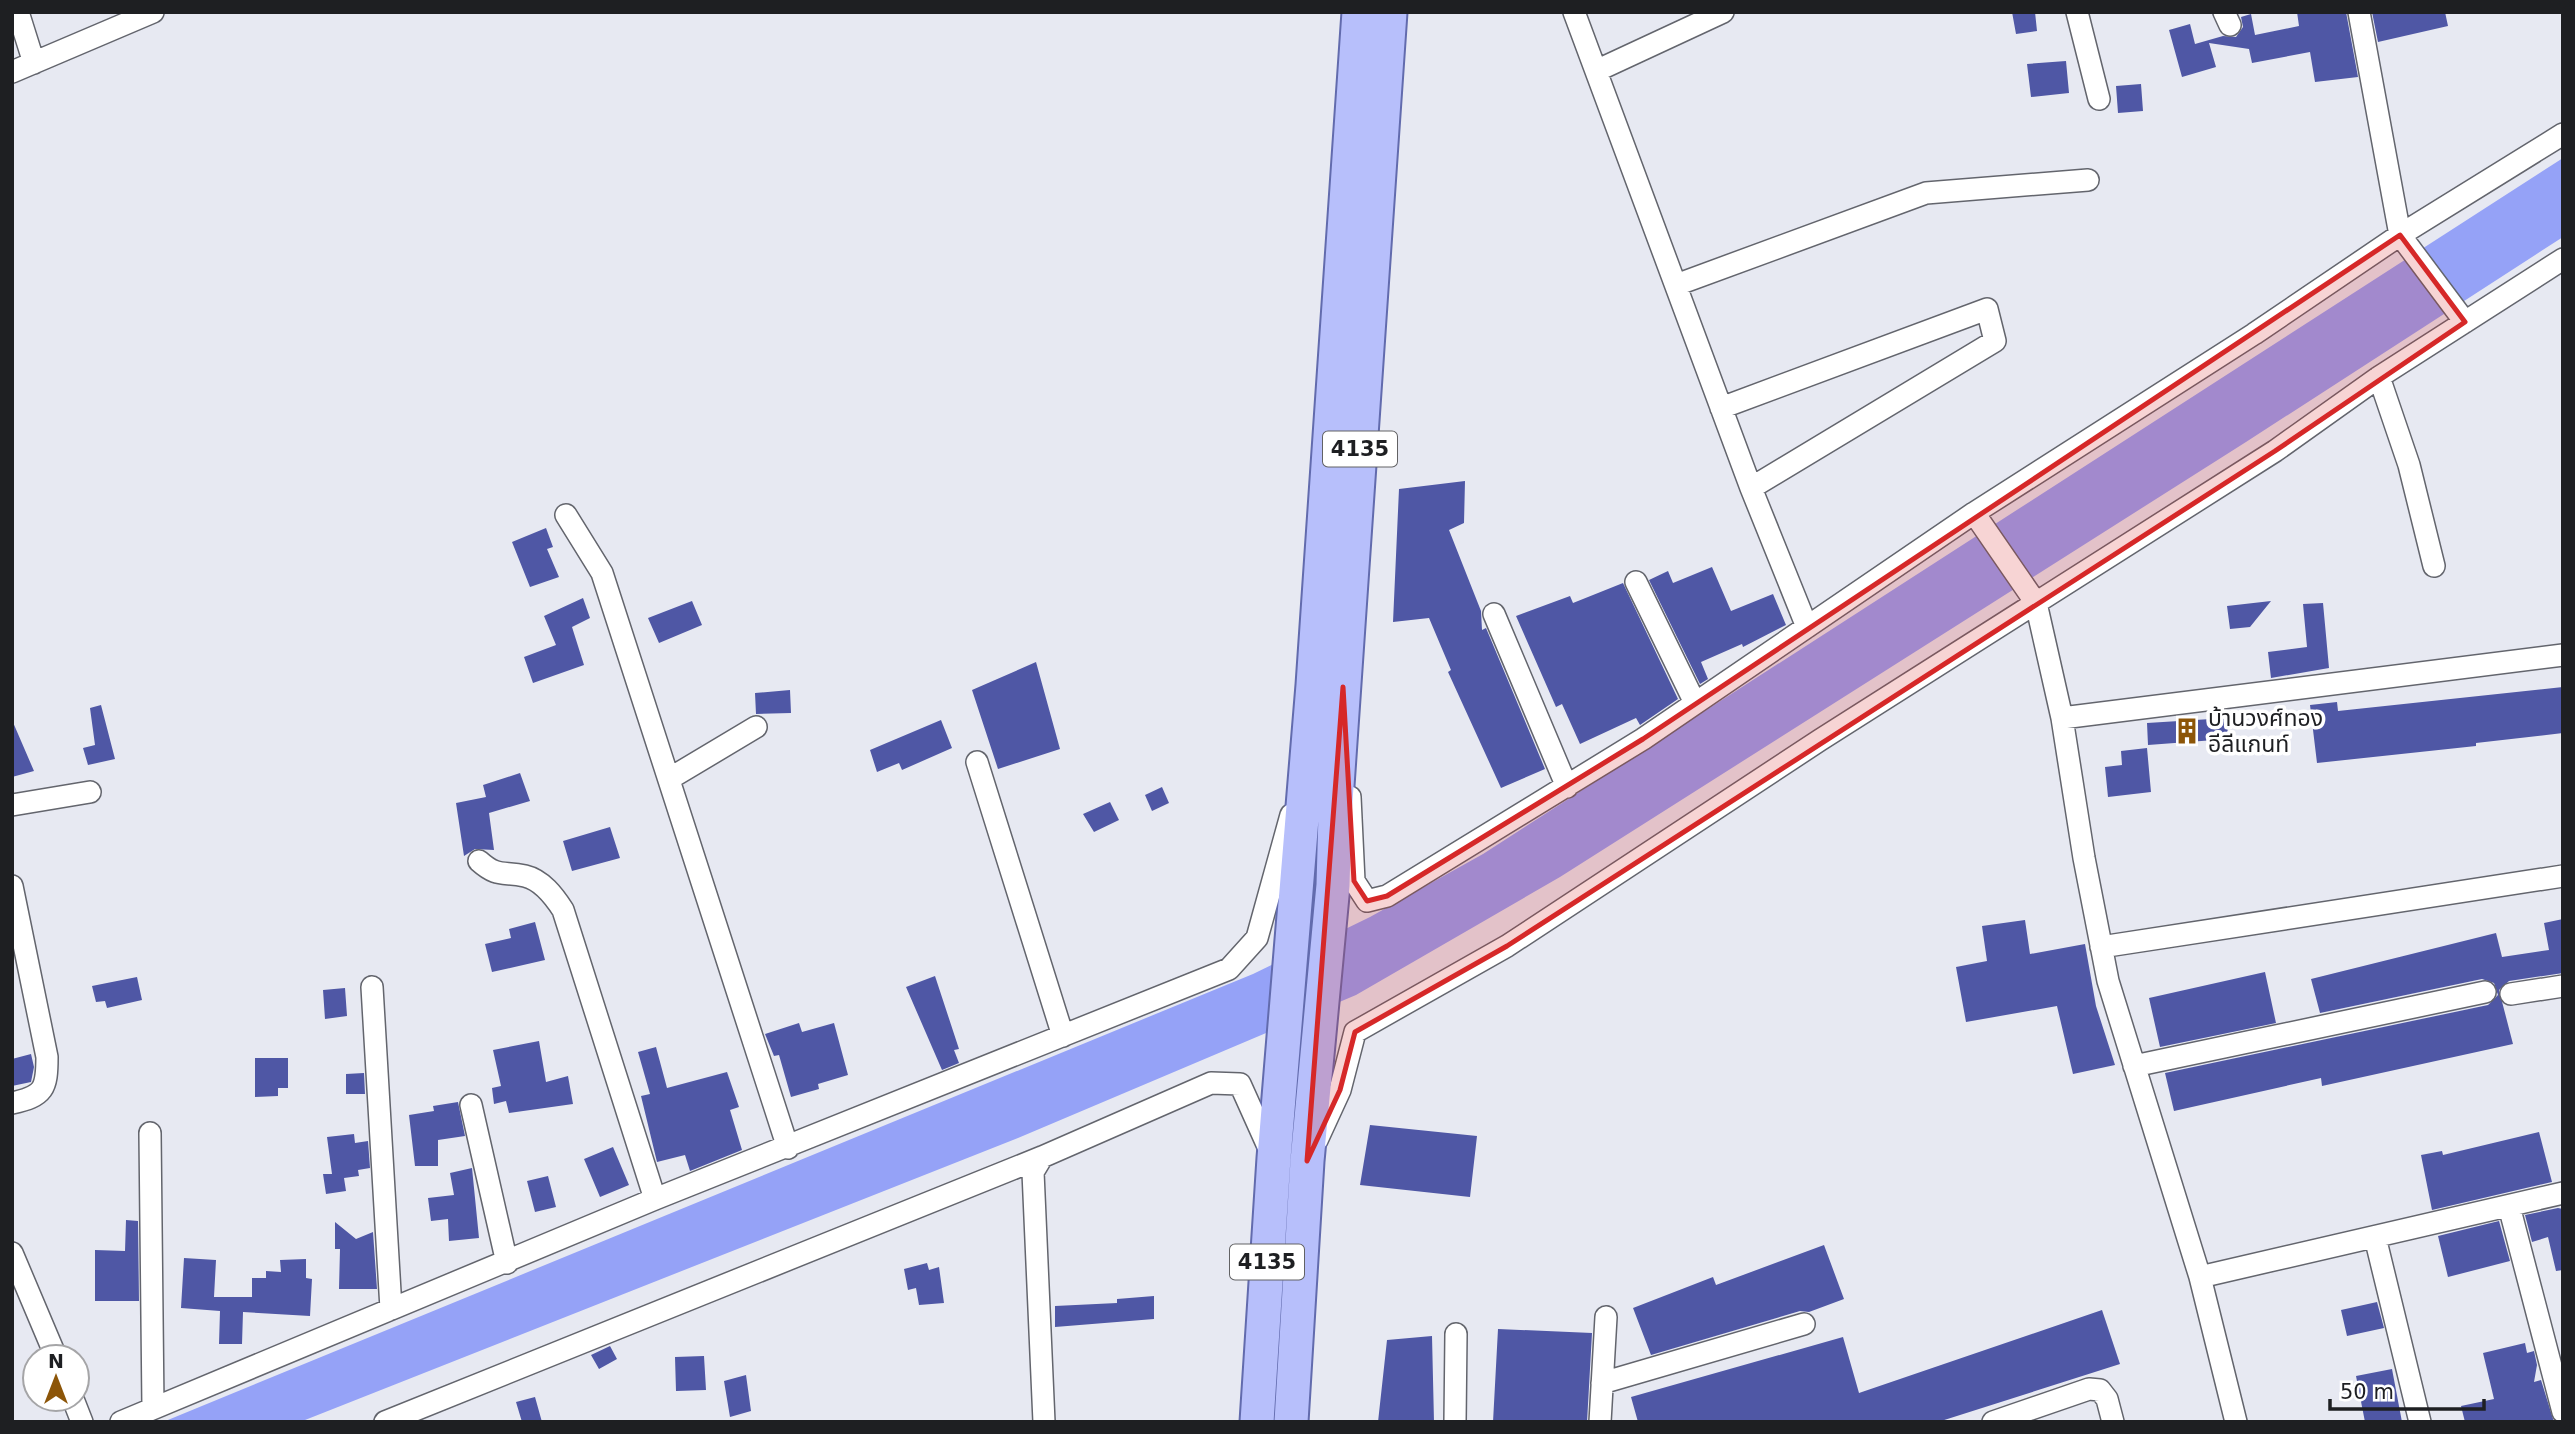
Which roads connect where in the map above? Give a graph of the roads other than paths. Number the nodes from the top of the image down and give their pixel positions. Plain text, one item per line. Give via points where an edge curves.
1 (18, 12) edge
2 (153, 12) edge
3 (1359, 12) edge
4 (1390, 12) edge
5 (1574, 12) edge
6 (1723, 12) edge
7 (2077, 12) edge
8 (2358, 12) edge
9 (34, 63) junction
10 (1596, 71) junction
11 (12, 72) edge
12 (2099, 99) dead end
13 (2563, 134) edge
14 (2088, 180) dead end
15 (2399, 235) junction
16 (2563, 258) edge
17 (1676, 285) junction
18 (2465, 322) junction
19 (2379, 377) junction
20 (1721, 408) junction
21 (1751, 488) junction
22 (1974, 513) junction
23 (566, 515) dead end
24 (2434, 566) dead end
25 (1636, 582) dead end
26 (2036, 603) junction
27 (1494, 614) dead end
28 (1807, 627) junction
29 (2563, 656) edge
30 (1343, 687) junction
31 (1695, 703) junction
32 (2062, 718) junction
33 (756, 727) dead end
34 (1307, 759) junction
35 (977, 762) dead end
36 (669, 779) junction
37 (1567, 787) junction
38 (90, 792) dead end
39 (12, 805) edge
40 (478, 861) dead end
41 (2563, 876) edge
42 (12, 886) edge
43 (2101, 947) junction
44 (2563, 986) edge
45 (372, 987) dead end
46 (2485, 992) dead end
47 (2511, 994) dead end
48 (1063, 1036) junction
49 (2134, 1066) junction
50 (12, 1103) edge
51 (471, 1105) dead end
52 (150, 1133) dead end
53 (788, 1148) junction
54 (1042, 1157) junction
55 (1273, 1158) junction
56 (1307, 1161) junction
57 (2563, 1194) edge
58 (655, 1199) junction
59 (2509, 1206) junction
60 (2375, 1237) junction
61 (12, 1253) edge
62 (507, 1263) junction
63 (2200, 1277) junction
64 (390, 1309) junction
65 (1605, 1317) dead end
66 (1804, 1324) dead end
67 (1456, 1334) dead end
68 (49, 1343) edge
69 (1602, 1383) junction
70 (153, 1409) junction
71 (2563, 1412) edge
72 (420, 1414) edge
73 (121, 1422) edge
74 (385, 1422) edge
75 (1044, 1422) edge
76 (1257, 1422) edge
77 (1292, 1422) edge
78 (1454, 1422) edge
79 (1600, 1422) edge
80 (1993, 1422) edge
81 (2113, 1422) edge
82 (2236, 1422) edge
83 (2420, 1422) edge

1 - 9 street
2 - 9 street
3 - 34 main road, 4135
4 - 30 main road, 4135
5 - 10 street
6 - 10 street
7 - 12 street
8 - 15 street
9 - 11 street
10 - 17 street
13 - 15 street
14 - 17 street via 1926,193
15 - 18 street
15 - 22 street
16 - 18 street
17 - 20 street
18 - 19 street
19 - 24 street via 2409,465
19 - 26 street via 2275,451
20 - 21 street
20 - 21 street via 1987,309 1995,341
21 - 28 street
22 - 26 street
22 - 28 street
23 - 36 street via 602,572
25 - 31 street
26 - 32 street
26 - 56 street via 1507,946 1355,1032 1340,1090
27 - 37 street
28 - 31 street
29 - 32 street
30 - 37 street via 1354,881 1367,901 1388,896
30 - 56 main road, 4135 via 1333,885
31 - 37 street
32 - 43 street
33 - 36 street
34 - 48 street via 1257,938 1229,969
34 - 55 main road, 4135
35 - 48 street
36 - 53 street
38 - 39 street
40 - 58 street via 490,871 537,881 563,910
41 - 43 street
42 - 50 street via 47,1057 47,1080 30,1099
43 - 49 street
44 - 47 street
45 - 64 street
46 - 49 street
48 - 53 street
49 - 63 street
51 - 62 street
52 - 70 street
53 - 58 street
54 - 55 street via 1211,1083 1240,1084
54 - 72 street
54 - 75 street via 1033,1172
55 - 76 main road, 4135
56 - 77 main road, 4135
57 - 59 street
58 - 62 street
59 - 60 street
59 - 71 street
60 - 63 street
60 - 83 street
61 - 68 street
62 - 64 street
63 - 82 street
64 - 70 street
65 - 69 street
66 - 69 street
67 - 78 street
69 - 79 street
70 - 73 street
72 - 74 street
80 - 81 street via 2089,1389 2100,1390 2107,1399

